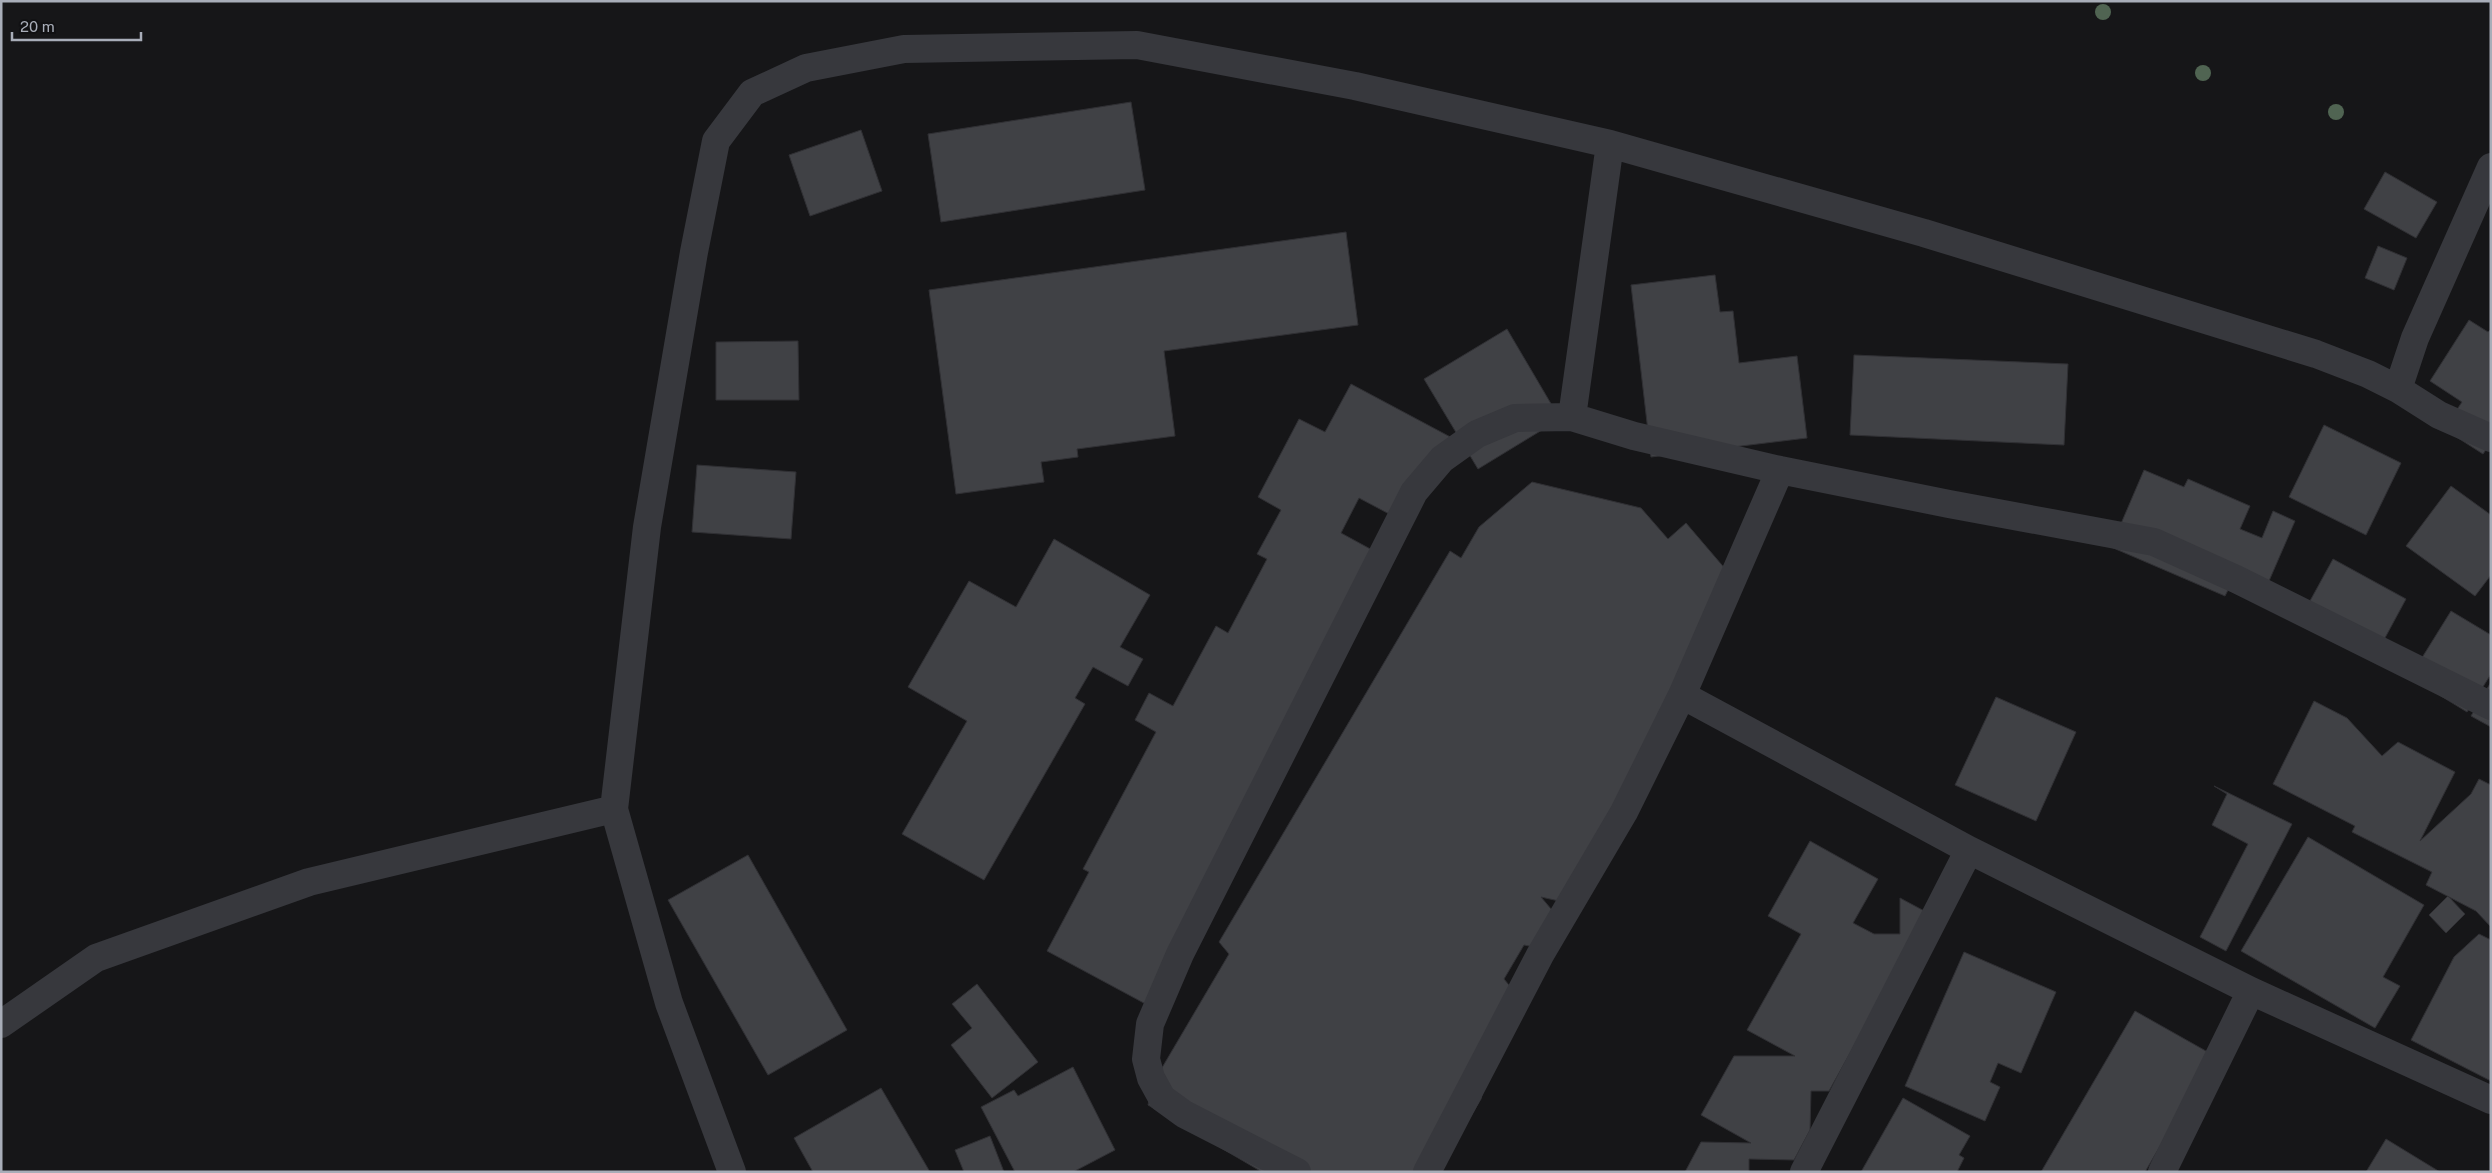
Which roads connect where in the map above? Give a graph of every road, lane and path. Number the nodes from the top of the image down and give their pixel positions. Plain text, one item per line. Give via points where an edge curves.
1 (1610, 144) junction
2 (2491, 167) edge
3 (2398, 390) junction
4 (1572, 417) junction
5 (2491, 438) edge
6 (1780, 470) junction
7 (1682, 695) junction
8 (2491, 706) edge
9 (614, 809) junction
10 (1969, 850) junction
11 (2251, 991) junction
12 (1, 1024) edge
13 (2491, 1100) edge
14 (732, 1172) edge
15 (1297, 1172) edge
16 (1427, 1172) edge
17 (1804, 1172) edge
18 (2162, 1172) edge

1 - 3 street via 1924,233 2316,354 2368,374
1 - 4 street
1 - 9 street via 1355,86 1137,45 904,49 806,68 752,93 716,141 694,252 646,527
2 - 3 street via 2415,338
3 - 5 street via 2439,415
4 - 6 street via 1634,436
4 - 15 street via 1515,418 1477,434 1442,460 1414,492 1180,954 1150,1024 1146,1059 1151,1078 1162,1098 1184,1114
6 - 7 street
6 - 8 street via 2154,542 2236,579
7 - 10 street
7 - 16 street via 1624,812 1540,955
9 - 12 street via 308,882 96,958
9 - 14 street via 669,1003
10 - 11 street
10 - 17 street
11 - 13 street
11 - 18 street

